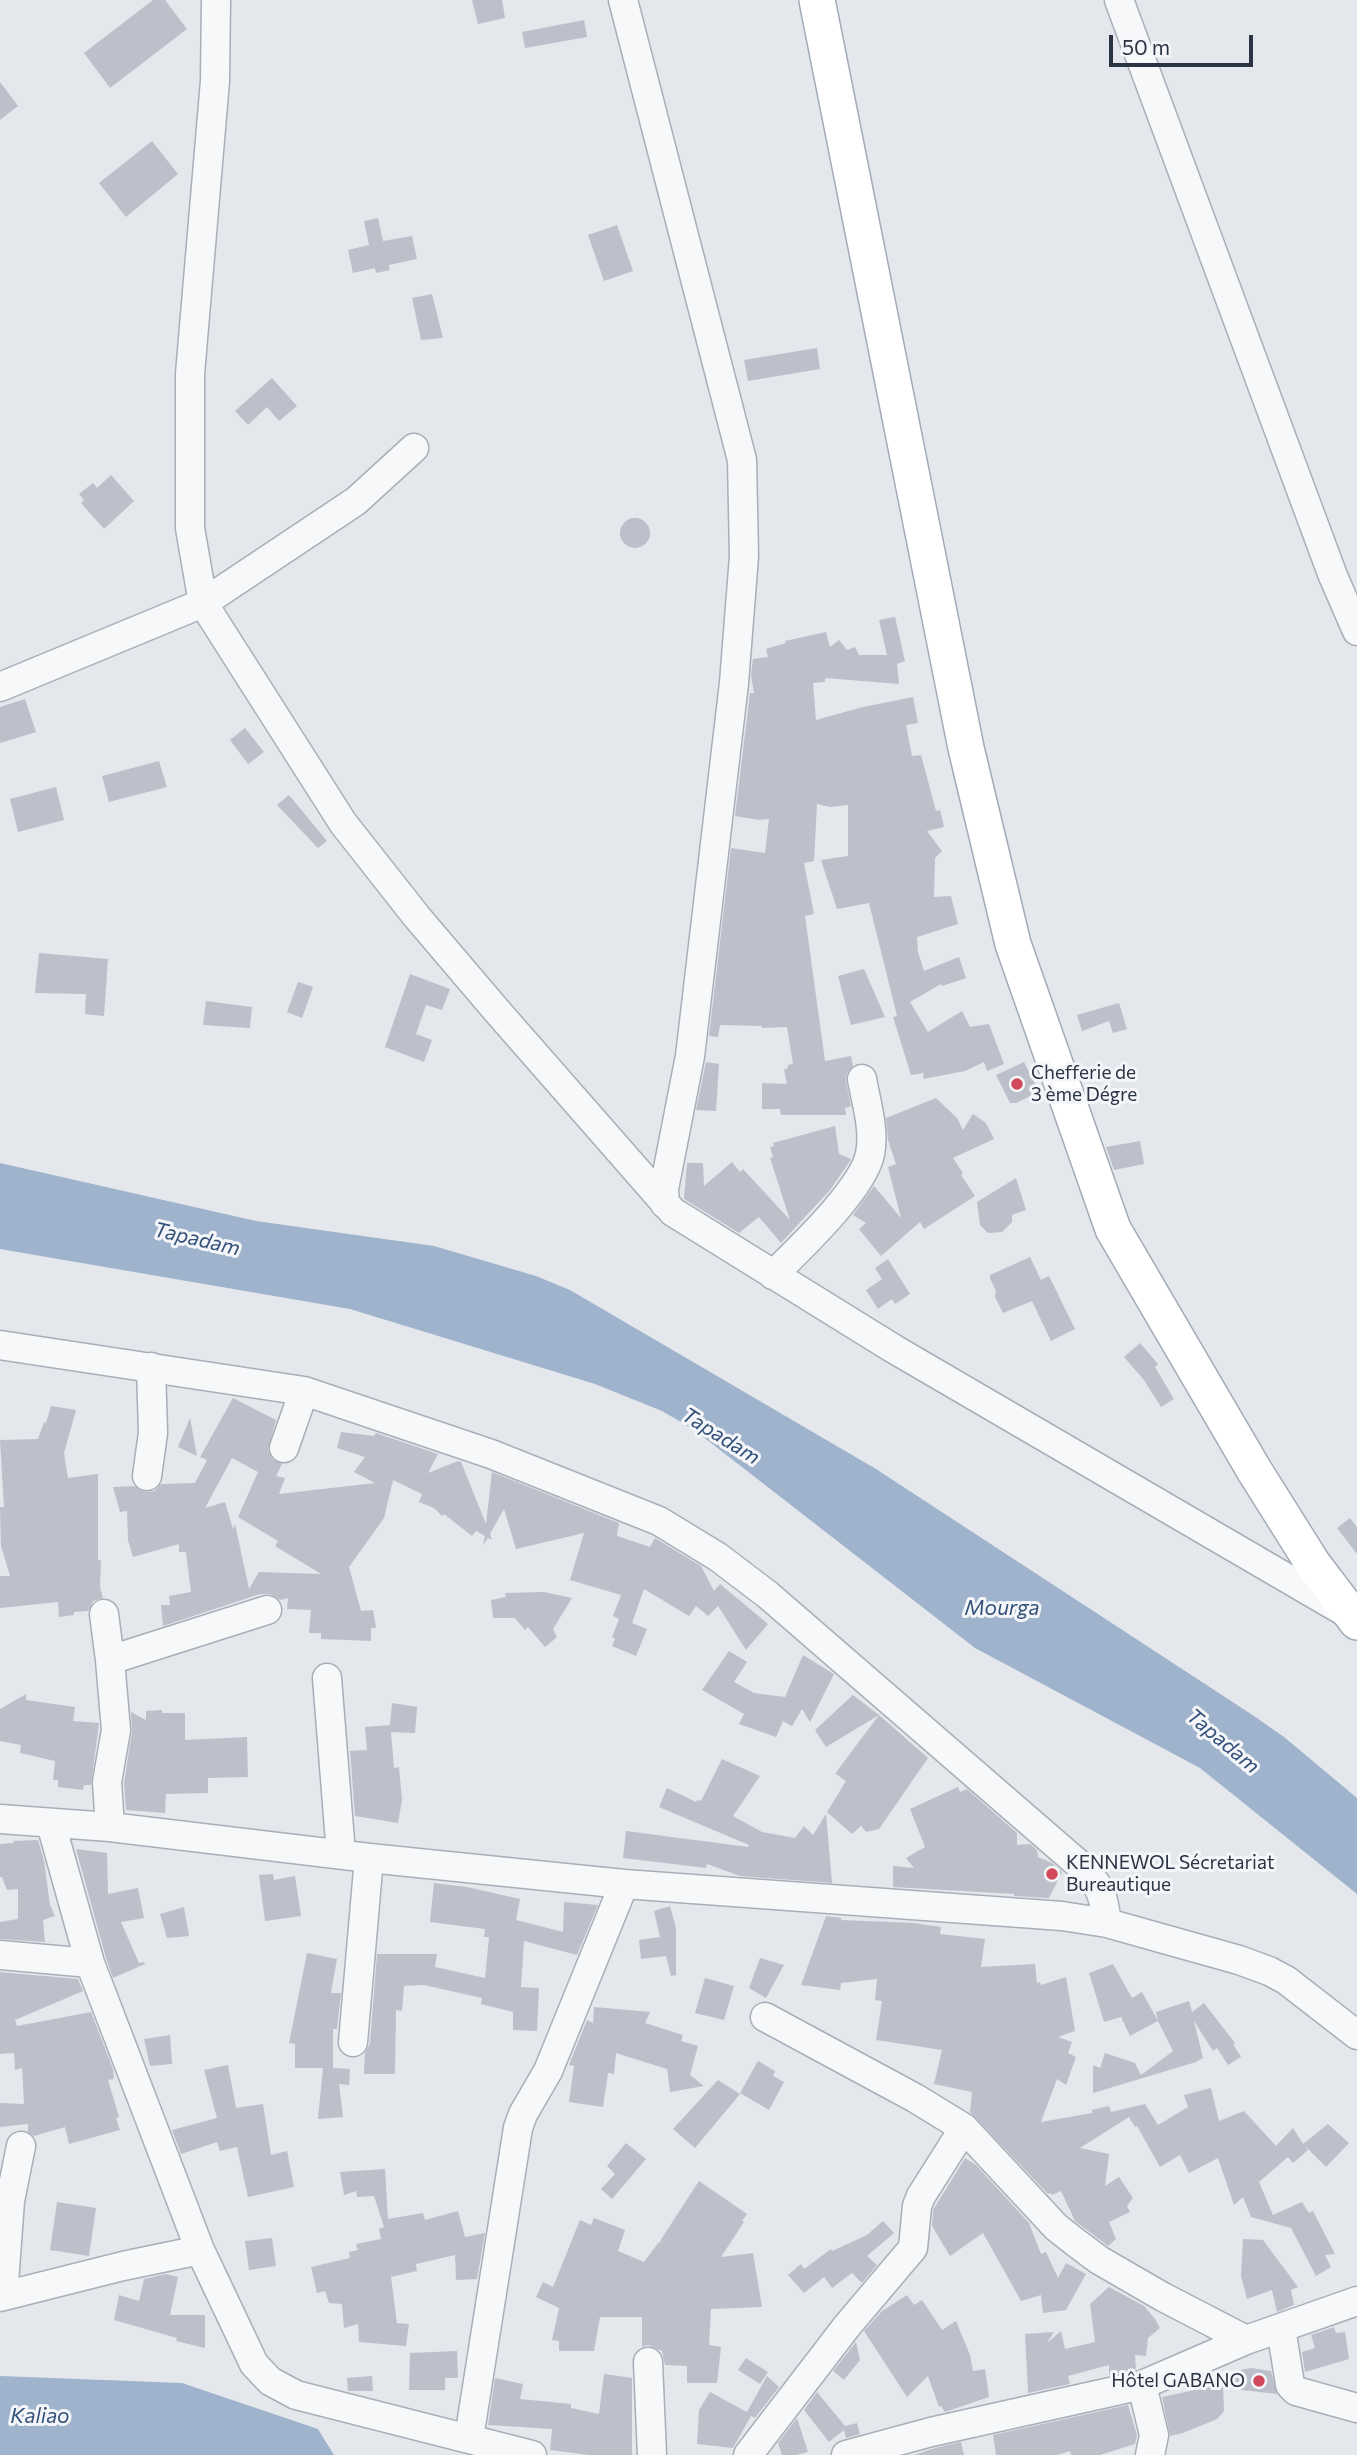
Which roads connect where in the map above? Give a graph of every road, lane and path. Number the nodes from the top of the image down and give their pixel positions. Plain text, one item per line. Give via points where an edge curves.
1 (216, 0) edge
2 (623, 0) edge
3 (817, 0) edge
4 (1119, 0) edge
5 (414, 448) dead end
6 (203, 603) junction
7 (1357, 631) edge
8 (0, 687) edge
9 (862, 1079) dead end
10 (665, 1204) junction
11 (773, 1275) junction
12 (0, 1345) edge
13 (151, 1367) junction
14 (304, 1391) junction
15 (284, 1448) dead end
16 (147, 1476) dead end
17 (267, 1610) dead end
18 (104, 1614) dead end
19 (1354, 1618) edge
20 (110, 1660) junction
21 (327, 1678) dead end
22 (0, 1819) edge
23 (51, 1824) junction
24 (110, 1827) junction
25 (341, 1854) junction
26 (369, 1858) junction
27 (624, 1884) junction
28 (1107, 1923) junction
29 (0, 1955) edge
30 (90, 1963) junction
31 (765, 2017) dead end
32 (1357, 2035) edge
33 (353, 2042) dead end
34 (964, 2128) junction
35 (21, 2146) dead end
36 (200, 2250) junction
37 (2, 2297) edge
38 (1357, 2301) edge
39 (1281, 2328) junction
40 (1246, 2340) junction
41 (648, 2362) dead end
42 (1142, 2385) junction
43 (1357, 2408) edge
44 (468, 2438) junction
45 (532, 2455) edge
46 (652, 2455) edge
47 (748, 2455) edge
48 (846, 2455) edge
49 (1150, 2455) edge

1 - 6 street via 215,80 190,374 190,528
2 - 10 street via 742,460 744,556 734,683 690,1056
3 - 19 main road via 966,748 1013,944 1113,1228 1254,1469 1313,1564
4 - 7 street
5 - 6 street via 356,501
6 - 8 street
6 - 10 street via 343,823 417,917
9 - 11 street via 870,1126 870,1153 863,1171 826,1222
10 - 11 street
11 - 19 street
12 - 13 street
13 - 14 street
13 - 16 street via 153,1433
14 - 15 street
14 - 28 street via 504,1459 659,1521 718,1557 1082,1867 1099,1885
17 - 20 street
18 - 20 street
20 - 24 street via 116,1730 107,1782
21 - 25 street
22 - 23 street
23 - 24 street
23 - 30 street
24 - 25 street
25 - 26 street
26 - 27 street
26 - 33 street
27 - 28 street
27 - 44 street via 548,2071 518,2128
28 - 32 street via 1269,1971
29 - 30 street
30 - 36 street
31 - 34 street
34 - 40 street via 1075,2242 1163,2297
34 - 47 street via 921,2196 913,2248
35 - 37 street via 10,2201
36 - 37 street
36 - 44 street via 254,2364 270,2381 296,2395
38 - 39 street
39 - 40 street
39 - 43 street via 1290,2385 1296,2392
40 - 42 street
41 - 46 street
42 - 48 street
42 - 49 street via 1154,2435
44 - 45 street

